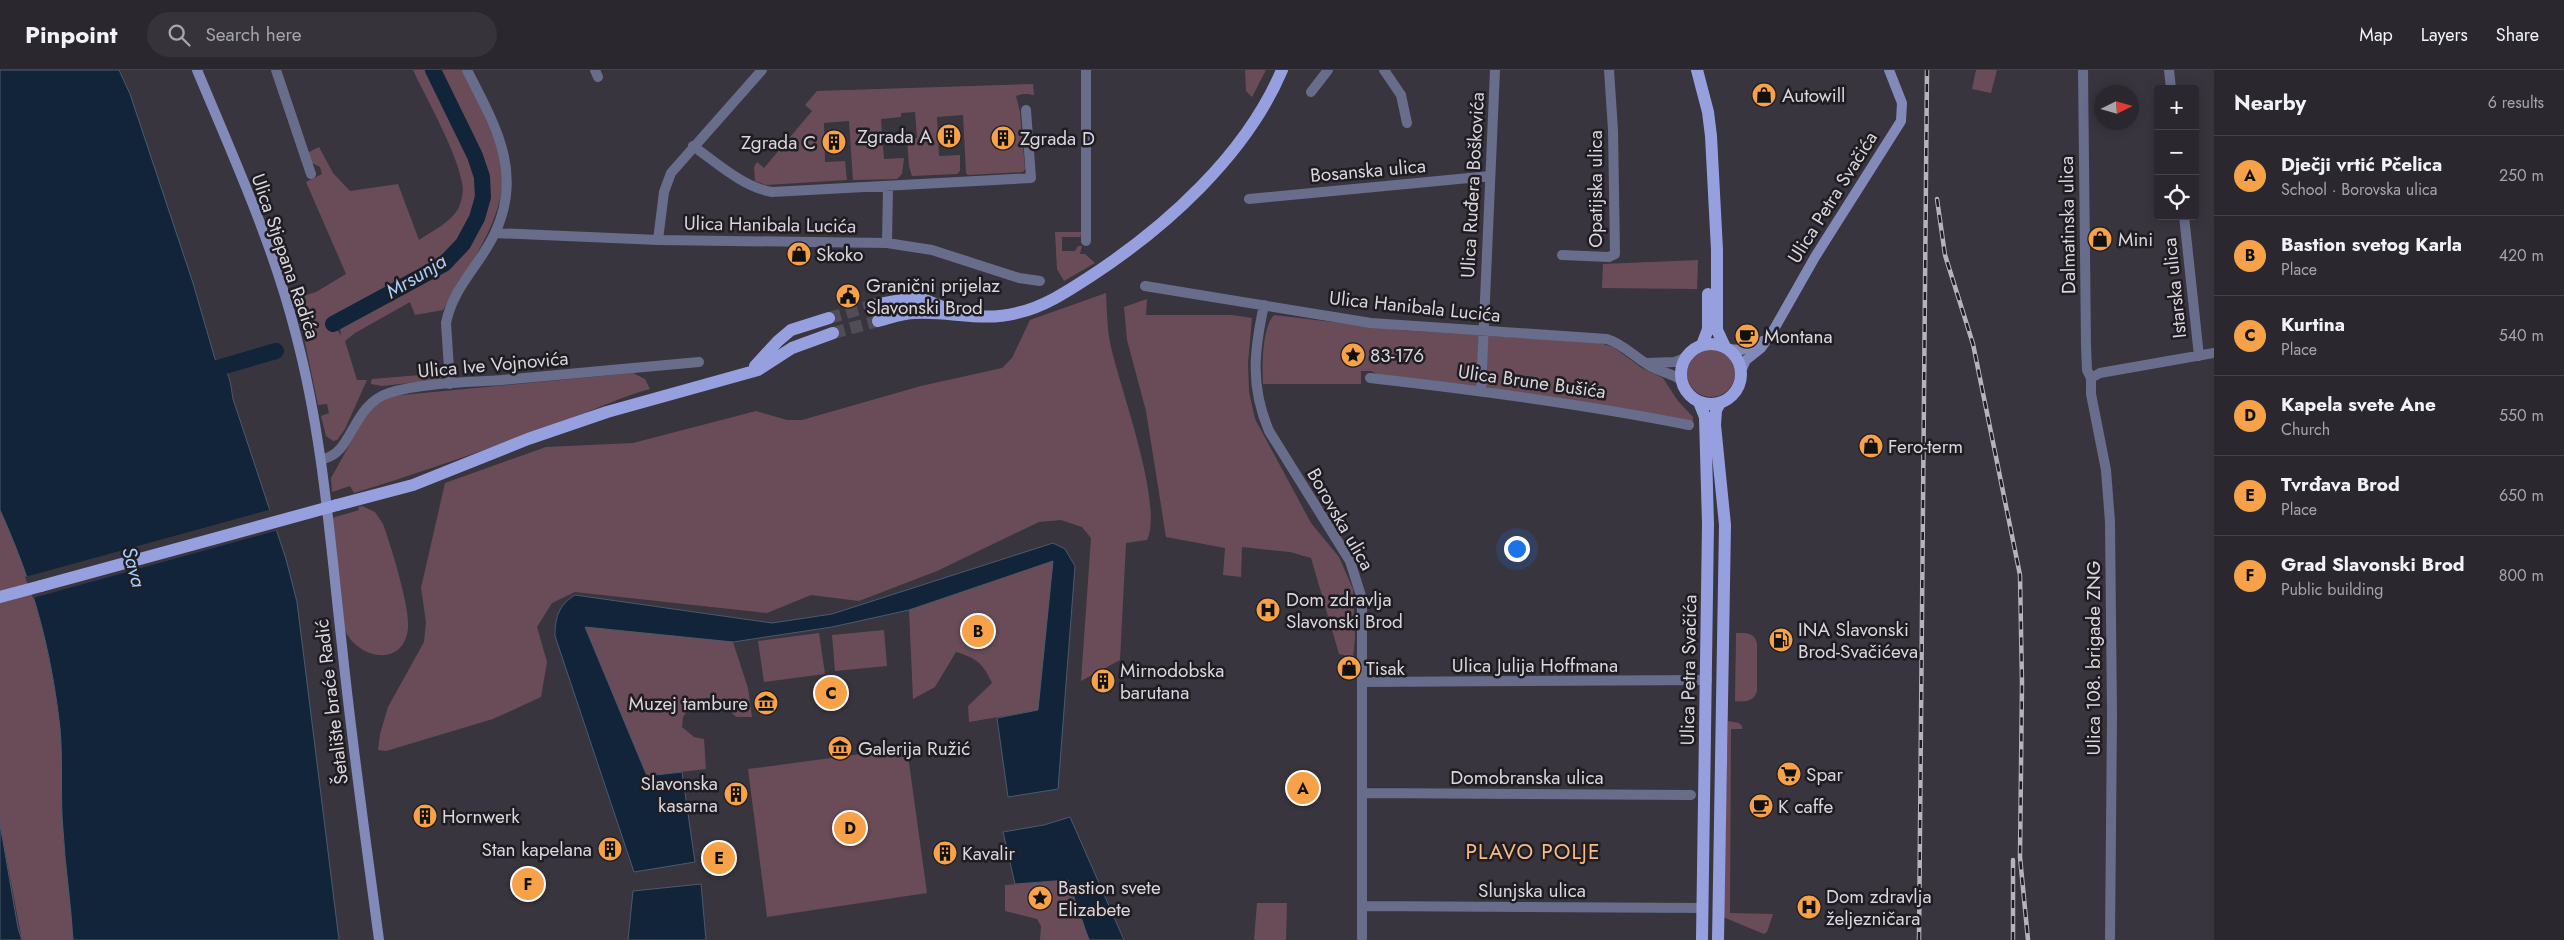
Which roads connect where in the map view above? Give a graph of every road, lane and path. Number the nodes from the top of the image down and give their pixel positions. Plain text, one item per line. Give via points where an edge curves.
1 (197, 70) edge
2 (276, 70) edge
3 (467, 70) edge
4 (762, 70) edge
5 (1086, 70) edge
6 (1282, 70) edge
7 (1328, 70) edge
8 (1384, 70) edge
9 (1495, 70) edge
10 (1610, 70) edge
11 (1697, 70) edge
12 (1889, 70) edge
13 (2083, 70) edge
14 (2169, 70) edge
15 (2171, 85) edge
16 (1311, 92) dead end
17 (1026, 110) dead end
18 (1407, 123) dead end
19 (693, 146) junction
20 (311, 174) dead end
21 (1490, 176) junction
22 (888, 186) junction
23 (1249, 199) dead end
24 (1714, 217) junction
25 (2184, 220) edge
26 (495, 233) junction
27 (658, 240) junction
28 (1086, 241) dead end
29 (887, 243) junction
30 (1562, 255) dead end
31 (1040, 281) dead end
32 (1144, 286) dead end
33 (874, 305) tunnel mouth
34 (1264, 305) junction
35 (969, 317) junction
36 (829, 318) tunnel mouth
37 (878, 321) tunnel mouth
38 (1483, 331) junction
39 (833, 333) tunnel mouth
40 (1766, 339) junction
41 (1702, 345) junction
42 (1726, 348) junction
43 (2214, 353) edge
44 (2199, 356) junction
45 (1685, 358) junction
46 (699, 362) dead end
47 (1646, 363) junction
48 (1741, 371) junction
49 (742, 374) junction
50 (2090, 376) junction
51 (1370, 378) dead end
52 (1682, 381) junction
53 (450, 384) junction
54 (1481, 390) junction
55 (1699, 402) junction
56 (1720, 403) junction
57 (1688, 425) dead end
58 (322, 459) junction
59 (0, 597) edge
60 (1707, 680) junction
61 (1363, 682) junction
62 (1363, 793) junction
63 (1691, 795) dead end
64 (1362, 906) junction
65 (1702, 908) junction
66 (379, 940) edge
67 (1362, 940) edge
68 (1702, 940) edge
69 (1718, 940) edge
70 (2110, 940) edge

1 - 58 main road, Ulica Stjepana Radića via 243,180 284,294 305,371
2 - 20 street
3 - 26 street via 498,134 507,164 503,204
4 - 19 street
5 - 28 street
6 - 35 main road via 1264,104 1229,154 1149,235 1052,300 1015,314
7 - 16 street
8 - 18 street via 1401,95
9 - 21 street, Ulica Ruđera Boškovića
10 - 30 street, Opatijska ulica via 1615,254 1608,257
11 - 24 main road via 1712,136
12 - 40 main road, Ulica Petra Svačića via 1902,103 1901,121
13 - 50 street, Dalmatinska ulica
14 - 15 street
17 - 22 street via 1031,178
19 - 22 street via 759,190
19 - 27 street via 671,173 664,192
21 - 23 street, Bosanska ulica
21 - 38 street, Ulica Ruđera Boškovića
22 - 29 street
24 - 41 main road via 1709,253 1708,329
24 - 42 main road via 1717,330
25 - 44 street, Istarska ulica
26 - 27 street, Ulica Hanibala Lucića
26 - 53 street via 465,277 448,314
27 - 29 street, Ulica Hanibala Lucića
29 - 31 street, Ulica Hanibala Lucića via 932,250 1019,278
32 - 34 street, Ulica Hanibala Lucića
33 - 35 main road via 918,297
34 - 38 street, Ulica Hanibala Lucića via 1371,323
34 - 61 street, Borovska ulica via 1254,372 1257,399 1269,430 1356,575 1363,607
35 - 37 main road via 913,313
36 - 49 main road via 792,330 757,365
38 - 47 street, Ulica Hanibala Lucića via 1607,339
38 - 54 street, Ulica Ruđera Boškovića
39 - 49 main road via 799,345 761,369
40 - 42 main road via 1746,348
40 - 48 main road, Ulica Petra Svačića via 1761,348 1746,360
41 - 42 main road via 1717,344
41 - 45 main road
42 - 48 main road via 1735,355
43 - 44 street
44 - 50 street
45 - 47 street via 1675,362
45 - 52 main road
46 - 53 street, Ulica Ive Vojnovića
47 - 52 street, Ulica Hanibala Lucića
48 - 56 main road via 1736,391
49 - 59 main road, bridge via 607,412 413,484
50 - 70 street, Ulica 108. brigade ZNG via 2106,470 2110,522
51 - 54 street, Ulica Brune Bušića
52 - 55 main road via 1685,389
53 - 58 street, Ulica Ive Vojnovića via 376,397 365,408 336,454
54 - 57 street, Ulica Brune Bušića via 1610,409
55 - 56 main road
55 - 60 main road, Ulica Petra Svačića via 1705,417 1708,460
56 - 69 main road, Ulica Petra Svačića via 1715,425 1725,525
58 - 66 main road, Šetalište braće Radić via 350,718
60 - 61 street, Ulica Julija Hoffmana
60 - 65 main road, Ulica Petra Svačića
61 - 62 street, Borovska ulica
62 - 63 street, Domobranska ulica
62 - 64 street, Borovska ulica
64 - 65 street, Slunjska ulica
64 - 67 street, Borovska ulica
65 - 68 main road, Ulica Petra Svačića

